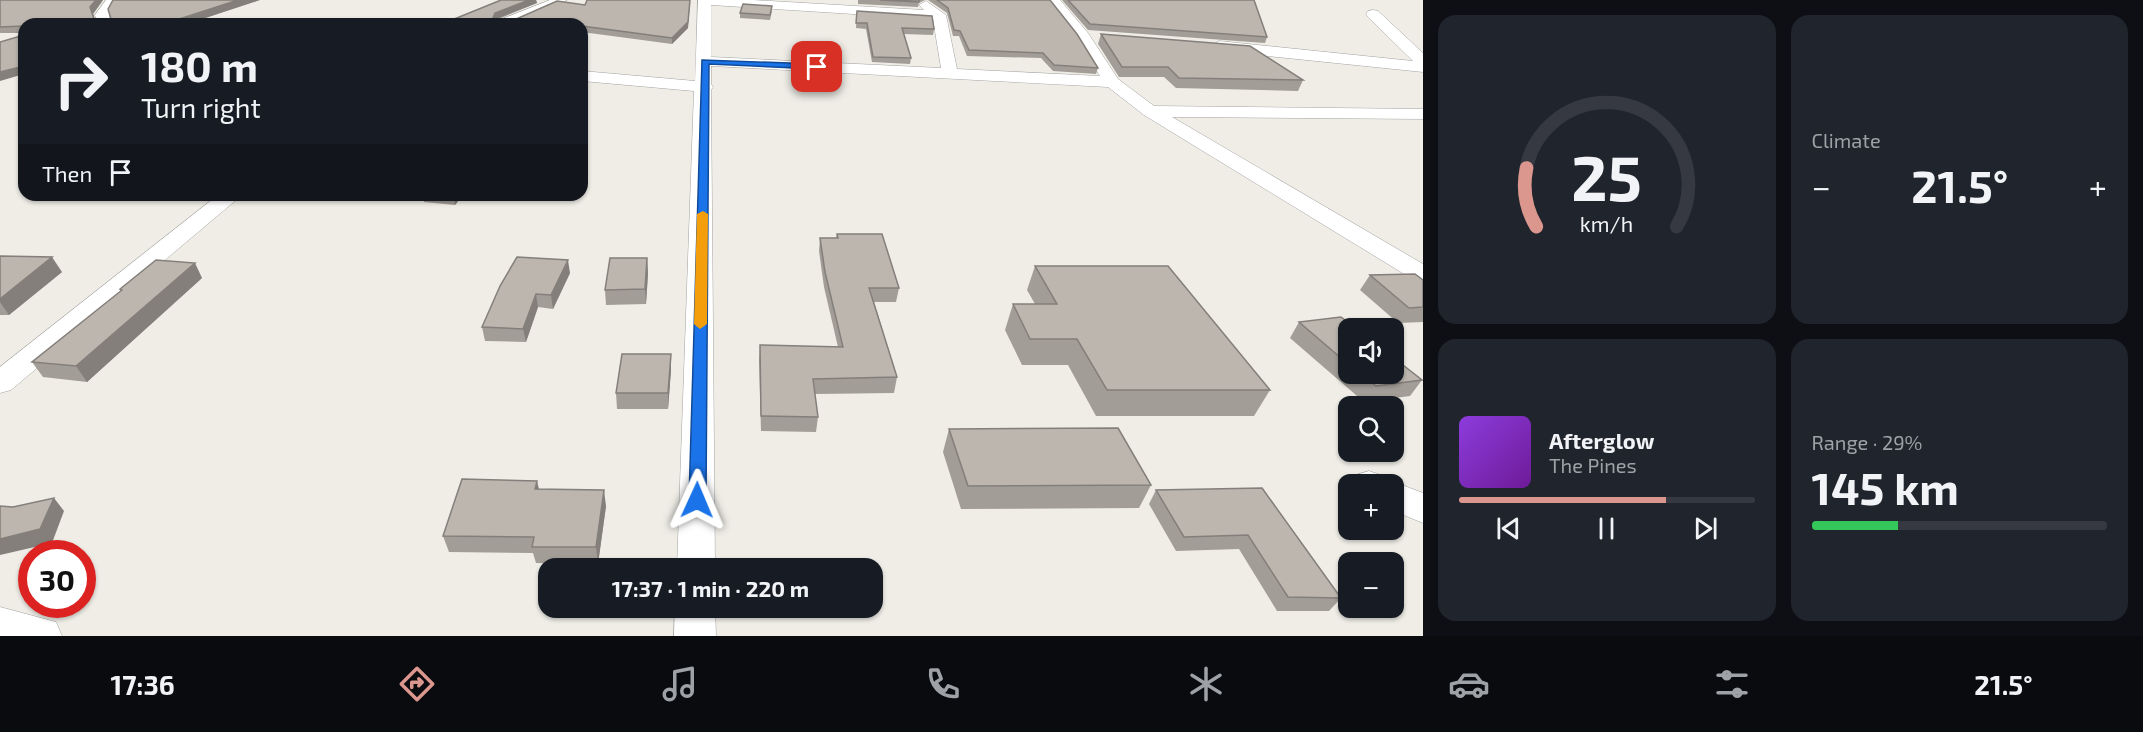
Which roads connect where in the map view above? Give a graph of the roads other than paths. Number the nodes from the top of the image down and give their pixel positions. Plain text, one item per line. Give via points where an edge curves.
1 (112, 0) edge
2 (561, 0) edge
3 (704, 0) edge
4 (922, 0) edge
5 (1053, 0) edge
6 (1373, 14) dead end
7 (939, 15) junction
8 (103, 18) edge
9 (517, 18) edge
10 (1083, 36) junction
11 (1106, 38) edge
12 (1199, 45) edge
13 (705, 61) junction
14 (1423, 62) edge
15 (1423, 67) edge
16 (950, 73) junction
17 (588, 77) edge
18 (1113, 82) junction
19 (705, 87) junction
20 (1150, 111) junction
21 (1421, 115) edge
22 (224, 201) edge
23 (1423, 275) edge
24 (0, 383) edge
25 (1404, 500) edge
26 (1423, 509) edge
27 (696, 558) edge
28 (695, 618) edge
29 (0, 627) edge
30 (42, 636) edge
31 (695, 636) edge

1 - 8 street
2 - 9 street
3 - 7 street
3 - 13 street
4 - 7 street
5 - 10 street
6 - 14 street
7 - 16 street
10 - 11 street
10 - 18 street
12 - 15 street
13 - 16 street
13 - 19 street
16 - 18 street
17 - 19 street
18 - 20 street
19 - 27 street
20 - 21 street
20 - 23 street
22 - 24 street
25 - 26 street
28 - 31 street
29 - 30 street

